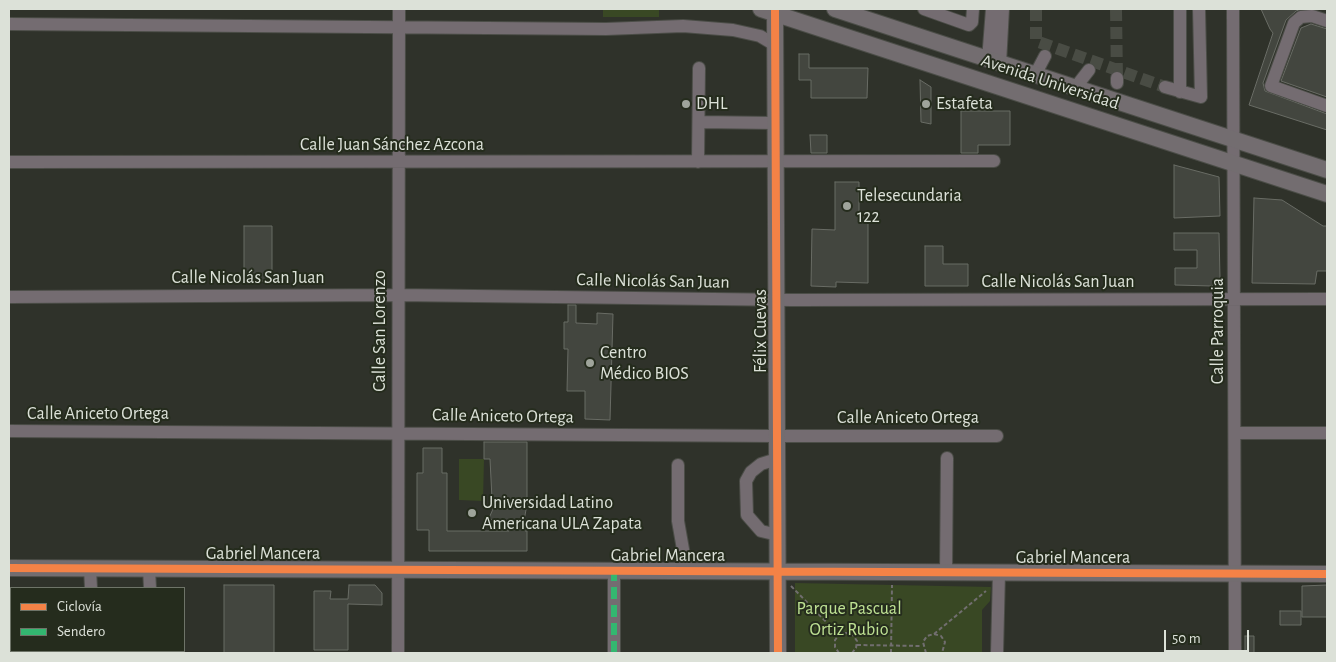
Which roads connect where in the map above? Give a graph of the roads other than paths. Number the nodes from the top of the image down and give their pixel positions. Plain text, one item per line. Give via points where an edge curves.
1 (399, 9) edge
2 (835, 9) edge
3 (924, 9) edge
4 (973, 9) edge
5 (992, 9) edge
6 (1003, 9) edge
7 (1180, 9) edge
8 (1199, 9) edge
9 (1234, 9) edge
10 (774, 10) edge
11 (944, 13) edge
12 (1327, 20) edge
13 (9, 24) edge
14 (400, 26) junction
15 (775, 45) junction
16 (1045, 56) dead end
17 (994, 62) junction
18 (698, 68) dead end
19 (1089, 70) dead end
20 (1035, 75) junction
21 (1165, 87) tunnel mouth
22 (1076, 88) junction
23 (1180, 92) junction
24 (1327, 106) edge
25 (698, 122) junction
26 (775, 123) junction
27 (1234, 138) junction
28 (994, 161) dead end
29 (9, 162) edge
30 (698, 162) junction
31 (775, 162) junction
32 (399, 163) junction
33 (1234, 164) junction
34 (1327, 170) edge
35 (1327, 194) edge
36 (397, 295) junction
37 (9, 296) edge
38 (1235, 298) junction
39 (1327, 299) edge
40 (776, 300) junction
41 (9, 431) edge
42 (397, 432) junction
43 (1236, 433) junction
44 (1327, 433) edge
45 (776, 436) junction
46 (997, 436) dead end
47 (947, 458) dead end
48 (777, 459) junction
49 (678, 465) dead end
50 (778, 535) junction
51 (9, 568) edge
52 (90, 568) junction
53 (149, 569) junction
54 (397, 570) junction
55 (614, 571) junction
56 (687, 572) junction
57 (778, 572) junction
58 (946, 573) junction
59 (994, 573) junction
60 (1235, 574) junction
61 (1327, 574) edge
62 (90, 587) edge
63 (150, 587) edge
64 (398, 653) edge
65 (614, 653) edge
66 (778, 653) edge
67 (997, 653) edge
68 (1235, 653) edge

1 - 14 street, Calle San Lorenzo
2 - 17 main road, Avenida Universidad
3 - 11 street
4 - 11 street via 969,25
5 - 17 street
6 - 17 street
7 - 23 street
8 - 23 street via 1201,97
9 - 27 street, Calle Parroquia
10 - 15 main road, Félix Cuevas
10 - 33 main road, Avenida Universidad
12 - 24 street via 1312,16 1294,23 1271,86
13 - 14 street
14 - 15 street via 713,27 760,36
14 - 32 street, Calle San Lorenzo
15 - 26 main road, Félix Cuevas
16 - 20 street
17 - 20 main road, Avenida Universidad
18 - 25 street
19 - 22 street
20 - 22 main road, Avenida Universidad
21 - 23 street
22 - 27 main road, Avenida Universidad
25 - 26 street
25 - 30 street
26 - 31 main road, Félix Cuevas
27 - 33 street, Calle Parroquia
27 - 34 main road, Avenida Universidad
28 - 31 street, Calle Juan Sánchez Azcona
29 - 32 street, Calle Juan Sánchez Azcona
30 - 31 street, Calle Juan Sánchez Azcona
30 - 32 street, Calle Juan Sánchez Azcona
31 - 40 main road, Félix Cuevas
32 - 36 street, Calle San Lorenzo
33 - 35 main road, Avenida Universidad
33 - 38 street, Calle Parroquia
36 - 37 street, Calle Nicolás San Juan
36 - 40 street, Calle Nicolás San Juan
36 - 42 street, Calle San Lorenzo
38 - 39 street, Calle Nicolás San Juan
38 - 40 street, Calle Nicolás San Juan
38 - 43 street, Calle Parroquia
40 - 45 main road, Félix Cuevas
41 - 42 street, Calle Aniceto Ortega
42 - 45 street, Calle Aniceto Ortega
42 - 54 street, Calle San Lorenzo
43 - 44 street
43 - 60 street, Calle Parroquia
45 - 46 street, Calle Aniceto Ortega
45 - 48 main road, Félix Cuevas
47 - 58 street
48 - 50 main road, Félix Cuevas
48 - 50 street via 761,464 746,481 748,515 761,531
49 - 56 street via 678,521
50 - 57 main road, Félix Cuevas
51 - 52 main road, Gabriel Mancera
52 - 53 main road, Gabriel Mancera
52 - 62 street
53 - 54 main road, Gabriel Mancera
53 - 63 street
54 - 55 main road, Gabriel Mancera
54 - 64 street, Calle San Lorenzo
55 - 56 main road, Gabriel Mancera
55 - 65 street
56 - 57 main road, Gabriel Mancera
57 - 58 main road, Gabriel Mancera
57 - 66 main road, Félix Cuevas
58 - 59 main road, Gabriel Mancera
59 - 60 main road, Gabriel Mancera
59 - 67 street
60 - 61 main road, Gabriel Mancera
60 - 68 street, Calle Parroquia

